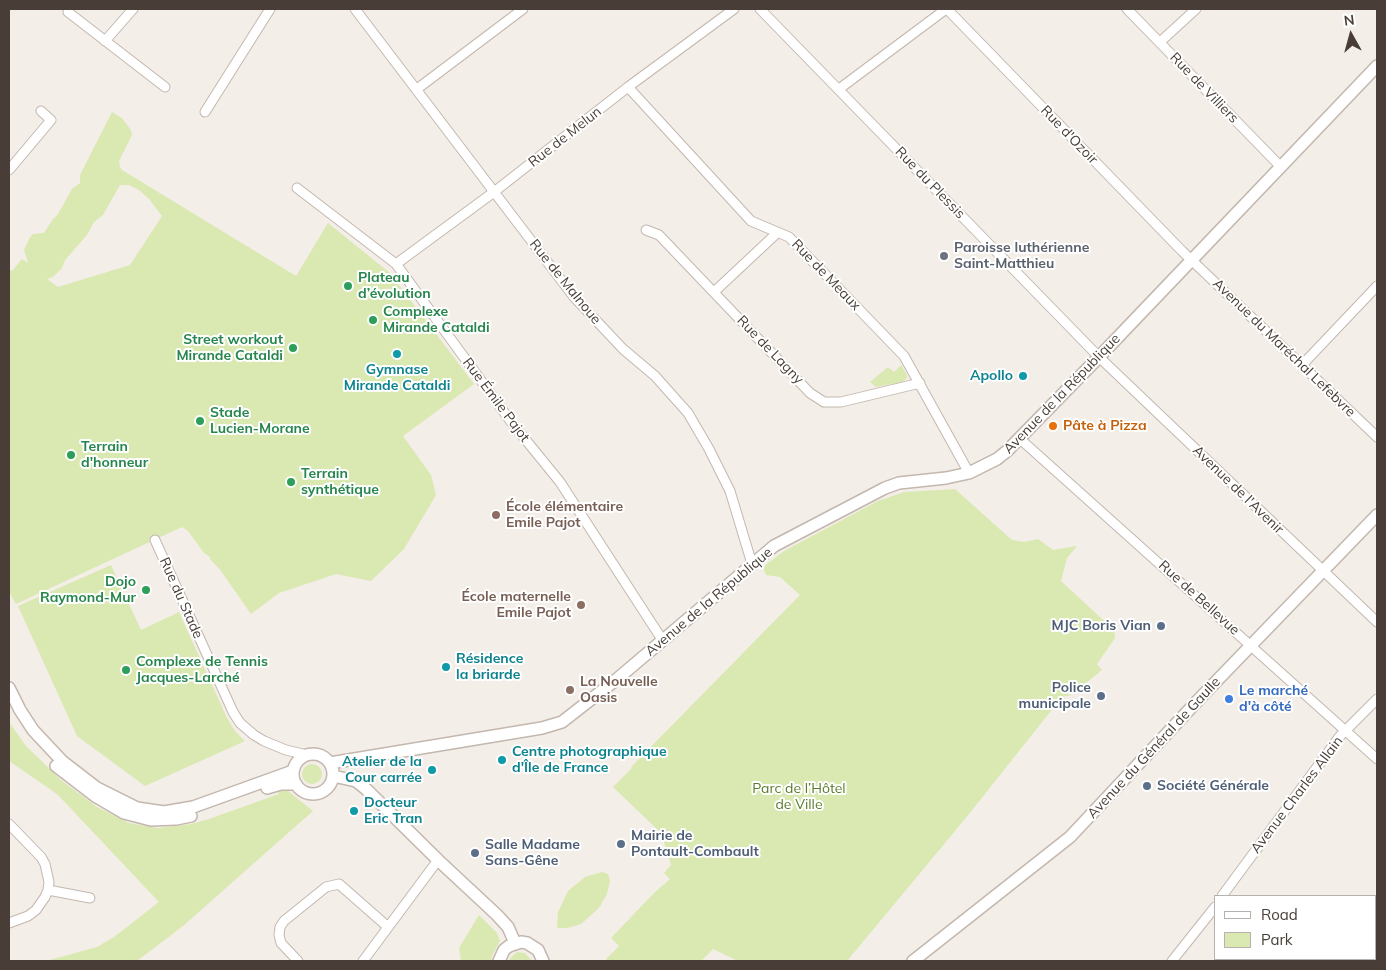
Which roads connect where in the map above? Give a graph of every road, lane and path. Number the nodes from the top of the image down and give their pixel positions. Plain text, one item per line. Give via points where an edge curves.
1 (133, 9) edge
2 (270, 9) edge
3 (355, 9) edge
4 (523, 9) edge
5 (734, 9) edge
6 (760, 9) edge
7 (947, 9) edge
8 (1127, 9) edge
9 (1196, 9) edge
10 (68, 12) dead end
11 (105, 41) junction
12 (1160, 42) junction
13 (1377, 66) edge
14 (165, 87) dead end
15 (628, 87) junction
16 (839, 88) junction
17 (416, 89) junction
18 (41, 111) dead end
19 (205, 112) dead end
20 (1281, 167) junction
21 (9, 170) edge
22 (297, 188) dead end
23 (494, 192) junction
24 (646, 230) dead end
25 (777, 233) junction
26 (1191, 260) junction
27 (396, 264) junction
28 (1377, 286) edge
29 (714, 292) junction
30 (1099, 357) junction
31 (1302, 365) junction
32 (920, 383) junction
33 (1377, 437) edge
34 (1019, 438) junction
35 (969, 472) junction
36 (1377, 515) edge
37 (155, 540) dead end
38 (752, 564) junction
39 (1323, 571) junction
40 (1377, 622) edge
41 (663, 641) junction
42 (1251, 645) junction
43 (9, 688) edge
44 (1377, 699) edge
45 (9, 706) edge
46 (1346, 730) junction
47 (307, 755) junction
48 (1377, 759) edge
49 (330, 763) junction
50 (293, 771) junction
51 (334, 776) junction
52 (296, 784) junction
53 (9, 824) edge
54 (438, 860) junction
55 (48, 890) junction
56 (1223, 895) edge
57 (90, 898) dead end
58 (1214, 908) edge
59 (9, 923) edge
60 (388, 927) junction
61 (515, 943) junction
62 (298, 961) edge
63 (363, 961) edge
64 (499, 961) edge
65 (543, 961) edge
66 (913, 961) edge
67 (1172, 961) edge

1 - 11 street
2 - 19 street
3 - 17 street, Rue de Malnoue
4 - 17 street
5 - 15 street, Rue de Melun
6 - 16 street, Rue du Plessis
7 - 16 street
7 - 26 street, Rue d'Ozoir
8 - 12 street, Rue de Villiers
9 - 12 street
10 - 11 street
11 - 14 street
12 - 20 street, Rue de Villiers
13 - 20 street, Avenue de la République
15 - 23 street, Rue de Melun
15 - 25 street, Rue de Meaux via 751,221
16 - 30 street, Rue du Plessis
17 - 23 street, Rue de Malnoue
18 - 21 street via 51,120
20 - 26 street, Avenue de la République
22 - 27 street, Rue Émile Pajot
23 - 27 street, Rue de Melun
23 - 38 street, Rue de Malnoue via 574,297 688,413 730,491
24 - 29 street, Rue de Lagny via 659,235
25 - 29 street
25 - 32 street, Rue de Meaux via 789,237 904,356
26 - 30 street, Avenue de la République
26 - 31 street, Avenue du Maréchal Lefebvre
27 - 41 street, Rue Émile Pajot via 560,482
28 - 31 street
29 - 32 street, Rue de Lagny via 810,393 824,402 841,402
30 - 34 street, Avenue de la République
30 - 39 street, Avenue de l'Avenir
31 - 33 street, Avenue du Maréchal Lefebvre
32 - 35 street, Rue de Meaux
34 - 35 street, Avenue de la République via 997,459
34 - 42 street, Rue de Bellevue
35 - 38 street, Avenue de la République via 885,488 774,546
36 - 39 street, Avenue du Général de Gaulle
37 - 47 street, Rue du Stade via 240,723 264,741
38 - 41 street, Avenue de la République
39 - 40 street, Avenue de l'Avenir
39 - 42 street, Avenue du Général de Gaulle
41 - 49 street, Avenue de la République via 558,724
42 - 46 street, Rue de Bellevue
42 - 66 street, Avenue du Général de Gaulle via 1070,837
43 - 50 street via 33,730 62,761 97,788 137,808 164,812 193,807
44 - 46 street, Avenue Charles Allain
45 - 52 street via 31,741 55,765 95,796 124,813 138,817 176,819 280,784
46 - 48 street, Rue de Bellevue
46 - 56 street, Avenue Charles Allain
47 - 49 street via 320,755
47 - 50 street via 297,762
49 - 51 street
50 - 52 street
51 - 52 street via 320,793 308,793
51 - 54 street via 351,779 366,789
53 - 55 street via 41,858 47,871
54 - 60 street
54 - 61 street via 497,915 508,927
55 - 57 street
55 - 59 street via 36,910
58 - 67 street
60 - 62 street via 339,884 326,886 280,927 281,943
60 - 63 street
61 - 64 street via 504,950
61 - 65 street via 533,946

